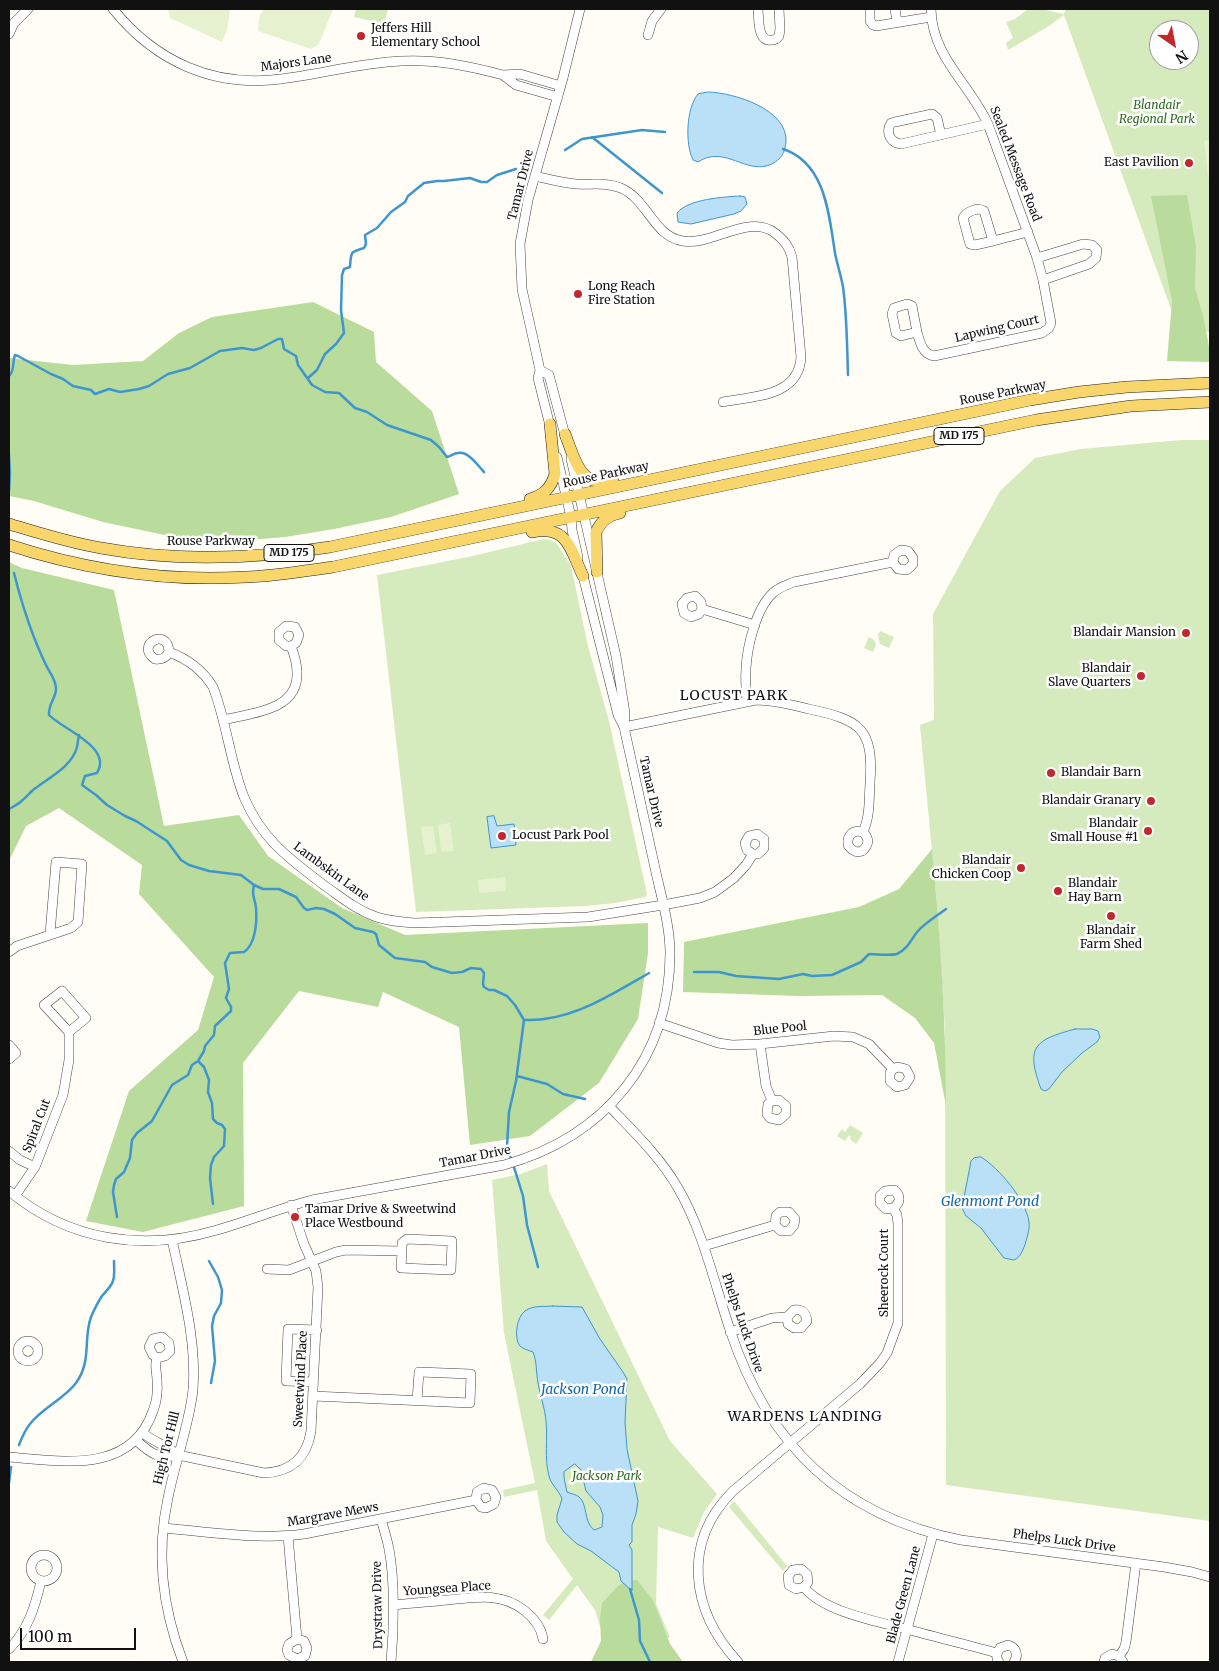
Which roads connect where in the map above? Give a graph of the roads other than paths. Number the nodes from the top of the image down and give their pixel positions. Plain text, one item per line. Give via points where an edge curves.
1 (28, 9) edge
2 (113, 9) edge
3 (580, 9) edge
4 (661, 9) edge
5 (758, 9) edge
6 (779, 9) edge
7 (870, 9) edge
8 (895, 9) edge
9 (931, 13) edge
10 (12, 21) edge
11 (897, 22) junction
12 (9, 34) edge
13 (648, 35) dead end
14 (503, 75) junction
15 (561, 86) junction
16 (558, 97) junction
17 (988, 124) junction
18 (941, 135) junction
19 (535, 176) junction
20 (1028, 232) junction
21 (993, 241) dead end
22 (1037, 258) junction
23 (1043, 280) junction
24 (917, 332) dead end
25 (540, 370) junction
26 (1210, 383) edge
27 (723, 402) dead end
28 (1210, 402) edge
29 (550, 424) junction
30 (565, 434) junction
31 (741, 461) junction
32 (711, 487) junction
33 (580, 494) junction
34 (567, 497) junction
35 (585, 514) junction
36 (571, 517) junction
37 (9, 524) edge
38 (410, 530) junction
39 (451, 542) junction
40 (9, 545) edge
41 (893, 562) dead end
42 (597, 572) junction
43 (583, 576) junction
44 (702, 609) dead end
45 (755, 625) junction
46 (292, 646) dead end
47 (169, 652) dead end
48 (747, 701) junction
49 (223, 720) junction
50 (624, 728) junction
51 (863, 832) dead end
52 (753, 854) dead end
53 (663, 905) junction
54 (50, 934) junction
55 (9, 952) edge
56 (660, 1023) junction
57 (69, 1032) junction
58 (760, 1044) junction
59 (9, 1045) edge
60 (9, 1059) edge
61 (893, 1069) dead end
62 (772, 1101) dead end
63 (610, 1107) junction
64 (9, 1151) edge
65 (35, 1167) junction
66 (12, 1194) edge
67 (291, 1205) junction
68 (894, 1208) dead end
69 (775, 1225) dead end
70 (172, 1239) junction
71 (704, 1246) junction
72 (402, 1251) junction
73 (312, 1260) junction
74 (267, 1269) dead end
75 (787, 1317) dead end
76 (316, 1330) junction
77 (730, 1332) junction
78 (9, 1345) edge
79 (19, 1346) dead end
80 (157, 1358) dead end
81 (313, 1382) junction
82 (313, 1396) junction
83 (418, 1401) junction
84 (143, 1433) junction
85 (136, 1440) junction
86 (790, 1443) junction
87 (178, 1455) junction
88 (9, 1458) edge
89 (476, 1500) dead end
90 (381, 1519) junction
91 (163, 1528) junction
92 (933, 1534) junction
93 (288, 1536) junction
94 (1136, 1563) junction
95 (1210, 1577) edge
96 (41, 1581) dead end
97 (804, 1587) dead end
98 (393, 1605) junction
99 (907, 1629) junction
100 (297, 1639) dead end
101 (544, 1639) dead end
102 (9, 1649) edge
103 (998, 1658) edge
104 (1121, 1659) edge
105 (183, 1662) edge
106 (391, 1662) edge
107 (738, 1662) edge
108 (898, 1662) edge
109 (1014, 1662) edge
110 (1104, 1662) edge

1 - 10 street
2 - 14 street, Majors Lane via 133,32 162,54 192,69 222,78 280,80 364,64 402,61 440,62
3 - 15 street, Tamar Drive
4 - 13 street via 652,20
5 - 6 street via 760,34 770,41 780,33
7 - 11 street via 873,25
8 - 11 street
9 - 11 street
9 - 17 street, Sealed Message Road via 946,61
10 - 12 street
14 - 15 street, Majors Lane via 520,74
14 - 16 street, Majors Lane via 516,85
15 - 16 street, Tamar Drive
16 - 19 street, Tamar Drive
17 - 18 street
17 - 20 street, Sealed Message Road
18 - 18 street via 937,118 932,114 891,123 888,129 896,144
19 - 25 street, Tamar Drive via 523,223 520,265 527,316
19 - 27 street via 621,188 640,201 662,230 684,241 702,240 756,226 773,231 786,242 792,257 801,357 798,370 792,381 780,390
20 - 21 street
20 - 22 street, Sealed Message Road
22 - 23 street, Sealed Message Road
22 - 23 street via 1083,244 1092,244 1097,250 1096,258 1089,264
23 - 24 street, Lapwing Court via 1051,323 1042,333 934,356 923,349
25 - 29 street, Tamar Drive via 538,378
25 - 30 street, Tamar Drive via 549,375
26 - 31 main road, Rouse Parkway / MD 175 via 1079,392 1030,400
28 - 32 main road, MD 175 via 1131,406 1036,420
29 - 34 street, Tamar Drive
29 - 38 main road via 555,474 542,495
30 - 31 main road via 579,470 589,479 602,483 688,465
30 - 33 street, Tamar Drive
31 - 33 main road, Rouse Parkway / MD 175
32 - 35 main road, MD 175
32 - 42 main road via 662,504 607,517 596,532
33 - 34 main road, Rouse Parkway / MD 175
33 - 35 street, Tamar Drive
34 - 36 street, Tamar Drive
34 - 38 main road, Rouse Parkway / MD 175
35 - 36 main road, MD 175
35 - 42 street, Tamar Drive
36 - 39 main road, MD 175
36 - 43 street, Tamar Drive
37 - 38 main road, Rouse Parkway / MD 175 via 101,548 156,556 216,558 291,553
39 - 40 main road, MD 175 via 333,567 214,578 153,576 96,568
39 - 43 main road via 481,542 553,531 565,540
41 - 45 street via 782,586 767,599
42 - 50 street, Tamar Drive via 616,656 625,713
43 - 50 street, Tamar Drive
44 - 45 street
45 - 48 street via 746,668
46 - 49 street via 297,678 288,699 269,709
47 - 49 street, Lambskin Lane via 189,661 208,679 217,696
48 - 50 street
48 - 51 street via 778,702 837,715 855,724 866,739 872,757 868,818
49 - 53 street, Lambskin Lane via 236,775 258,825 288,857 350,904 373,916 415,924 588,917
50 - 53 street, Tamar Drive
52 - 53 street, Lambskin Lane via 734,878 715,892
53 - 56 street, Tamar Drive via 670,952 666,1000
54 - 54 street via 56,862 82,864 78,922 71,928
54 - 55 street
56 - 58 street, Blue Pool via 732,1045
56 - 63 street, Tamar Drive via 644,1061
57 - 57 street via 86,1018 62,990 44,1005
57 - 65 street, Spiral Cut via 69,1060 63,1095
58 - 61 street, Blue Pool via 853,1037 869,1044
58 - 62 street via 766,1086
59 - 60 street via 16,1053
63 - 67 street, Tamar Drive via 568,1138 522,1160
63 - 71 street, Phelps Luck Drive via 664,1167 678,1188
64 - 65 street
65 - 66 street, Spiral Cut
66 - 70 street, Tamar Drive via 49,1219 100,1237 142,1242
67 - 70 street, Tamar Drive via 216,1231
67 - 73 street, Sweetwind Place
68 - 86 street, Sheerock Court via 898,1224 898,1323 891,1344 873,1372
69 - 71 street
70 - 87 street, High Tor Hill via 193,1364 193,1390
71 - 77 street, Phelps Luck Drive
72 - 72 street via 402,1243 407,1239 452,1241 451,1270 401,1268
72 - 73 street via 346,1250
73 - 74 street via 289,1270
73 - 76 street, Sweetwind Place via 318,1279
75 - 77 street via 772,1318
76 - 81 street, Sweetwind Place
76 - 81 street via 288,1329 286,1380
77 - 86 street, Phelps Luck Drive via 754,1391
78 - 79 street
80 - 84 street via 158,1390
81 - 82 street, Sweetwind Place
82 - 83 street
82 - 87 street, Sweetwind Place via 310,1442 302,1457 288,1468 264,1474
83 - 83 street via 470,1403 471,1374 419,1372
84 - 85 street
84 - 87 street
85 - 87 street via 153,1453 166,1457
85 - 88 street via 110,1455 91,1461
86 - 92 street, Phelps Luck Drive via 818,1472 854,1499 894,1520
86 - 107 street, Sheerock Court via 724,1500 708,1523 699,1550 701,1597 720,1640
87 - 91 street, High Tor Hill
89 - 90 street, Margrave Mews
90 - 93 street, Margrave Mews
90 - 98 street, Drystraw Drive via 389,1550
91 - 93 street, Margrave Mews
91 - 105 street, High Tor Hill via 163,1580 172,1629
92 - 94 street, Phelps Luck Drive
92 - 99 street, Blade Green Lane
93 - 100 street
94 - 95 street, Phelps Luck Drive
94 - 104 street
96 - 102 street via 29,1622
97 - 99 street via 809,1594 830,1606 858,1617
98 - 101 street, Youngsea Place via 479,1597 504,1599 533,1617
98 - 106 street, Drystraw Drive
99 - 103 street
99 - 108 street, Blade Green Lane
103 - 109 street via 1000,1648 1010,1646 1017,1656
104 - 110 street via 1112,1654

